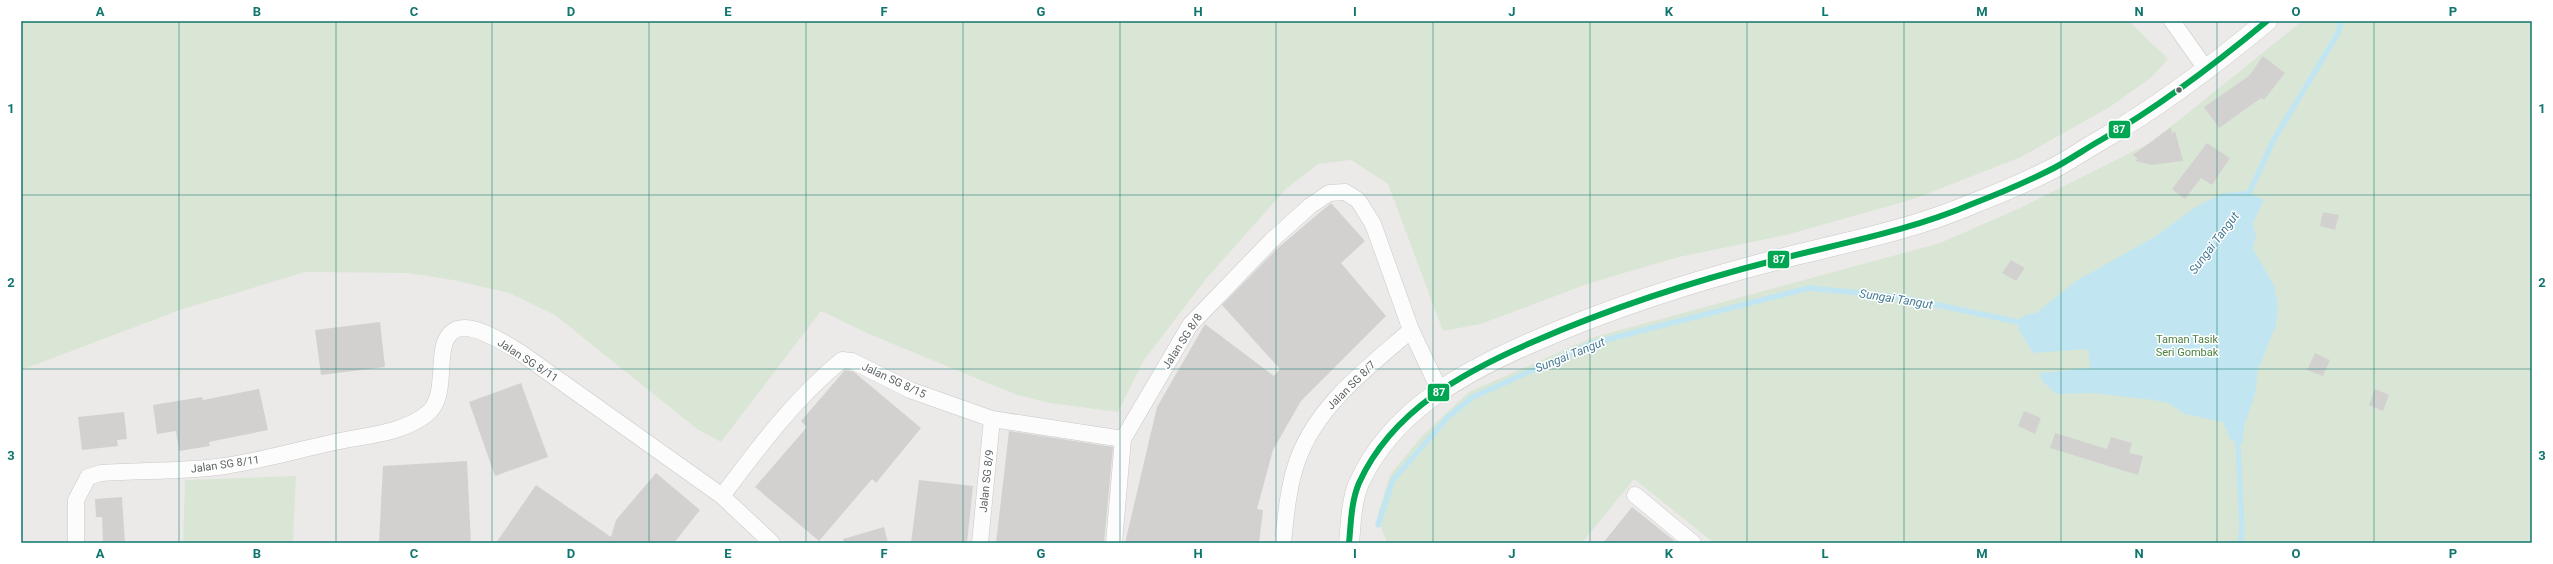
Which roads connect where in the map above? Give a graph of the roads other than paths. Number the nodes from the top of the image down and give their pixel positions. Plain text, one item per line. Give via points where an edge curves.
1 (2172, 21) edge
2 (2267, 21) edge
3 (2206, 69) junction
4 (1411, 330) junction
5 (1439, 389) junction
6 (992, 419) junction
7 (1123, 439) junction
8 (1635, 495) dead end
9 (722, 496) junction
10 (76, 543) edge
11 (772, 543) edge
12 (980, 543) edge
13 (1114, 543) edge
14 (1283, 543) edge
15 (1349, 543) edge
16 (1693, 543) edge

1 - 3 street
2 - 3 street
3 - 5 street via 2126,126 2049,171 1972,204 1910,226 1686,285 1590,317 1508,352
4 - 5 street
4 - 7 street, Jalan SG 8/8 via 1373,224 1358,200 1346,192 1325,195 1310,206 1201,311 1190,325
4 - 14 street, Jalan SG 8/7 via 1347,387 1321,416 1298,459 1288,500
5 - 15 street via 1400,423 1371,461 1358,486 1352,508
6 - 7 street, Jalan SG 8/15
6 - 9 street, Jalan SG 8/15 via 910,390 852,361 842,360 818,380 790,411
6 - 12 street, Jalan SG 8/9
7 - 13 street, Jalan SG 8/8
8 - 16 street
9 - 10 street, Jalan SG 8/11 via 521,353 487,334 464,328 452,331 446,340 442,375 434,407 421,418 398,429 225,466 101,473 88,477 76,500
9 - 11 street, Jalan SG 8/11

